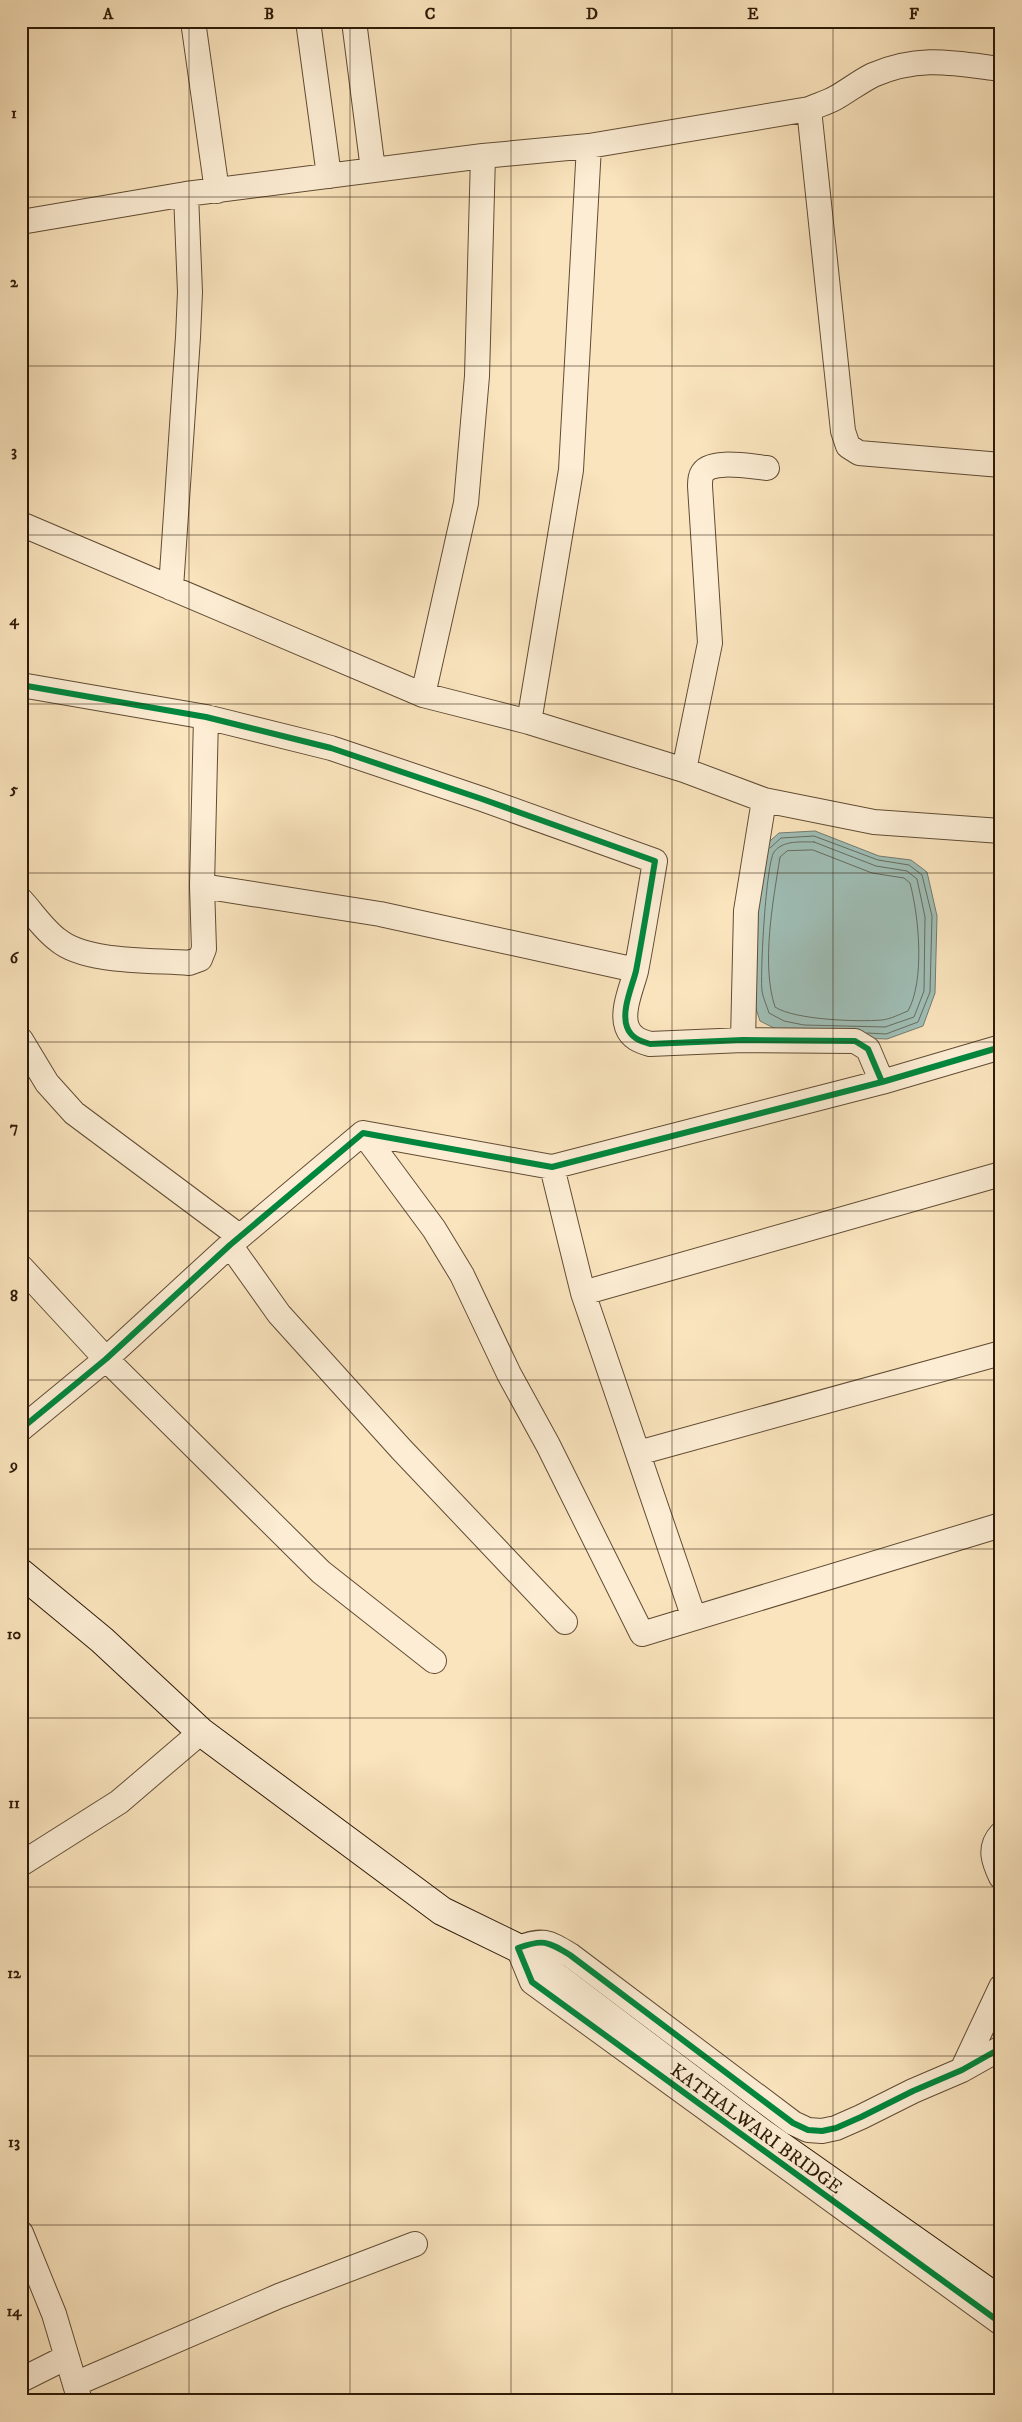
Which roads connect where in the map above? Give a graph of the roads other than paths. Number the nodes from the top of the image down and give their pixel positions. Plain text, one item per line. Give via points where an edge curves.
1 (193, 21) edge
2 (308, 21) edge
3 (354, 21) edge
4 (1001, 69) edge
5 (809, 109) junction
6 (588, 146) junction
7 (484, 156) junction
8 (372, 170) junction
9 (329, 176) junction
10 (217, 191) junction
11 (186, 194) junction
12 (21, 222) edge
13 (1001, 465) edge
14 (767, 468) dead end
15 (21, 524) edge
16 (171, 588) junction
17 (21, 685) edge
18 (423, 695) junction
19 (206, 717) junction
20 (529, 722) junction
21 (684, 770) junction
22 (764, 800) junction
23 (1001, 831) edge
24 (202, 886) junction
25 (21, 900) edge
26 (636, 970) junction
27 (21, 1040) edge
28 (743, 1040) junction
29 (1001, 1047) edge
30 (882, 1082) junction
31 (362, 1133) junction
32 (552, 1168) junction
33 (1001, 1174) edge
34 (235, 1240) junction
35 (21, 1267) edge
36 (583, 1293) junction
37 (1001, 1353) edge
38 (106, 1359) junction
39 (21, 1429) edge
40 (638, 1453) junction
41 (1001, 1525) edge
42 (21, 1573) edge
43 (694, 1618) junction
44 (565, 1622) dead end
45 (434, 1661) dead end
46 (201, 1732) junction
47 (1001, 1834) edge
48 (21, 1864) edge
49 (1001, 1877) edge
50 (518, 1948) junction
51 (1001, 1987) edge
52 (1001, 2048) edge
53 (962, 2070) junction
54 (21, 2233) edge
55 (415, 2244) dead end
56 (1001, 2301) edge
57 (1001, 2322) edge
58 (67, 2358) junction
59 (21, 2380) edge
60 (77, 2393) edge

1 - 10 street
2 - 9 street
3 - 8 street
4 - 5 street via 921,61 871,76 836,98
5 - 6 street
5 - 13 street via 843,431 848,446 859,453
6 - 7 street
6 - 20 street via 572,470
7 - 8 street
7 - 18 street via 477,376 466,502
8 - 9 street
9 - 10 street
10 - 11 street
11 - 12 street
11 - 16 street via 190,292
14 - 21 street via 722,464 705,469 701,474 710,644
15 - 16 street
16 - 18 street
17 - 19 street
18 - 20 street
19 - 24 street
19 - 26 street via 331,748 655,861
20 - 21 street
21 - 22 street
22 - 23 street via 874,822
22 - 28 street via 746,911
24 - 25 street via 204,949 200,959 189,963 75,951 57,940
24 - 26 street via 380,914
26 - 28 street via 626,1026 638,1041 650,1044
27 - 34 street via 46,1084 74,1113
28 - 30 street via 855,1042 868,1049
29 - 30 street
30 - 32 street
31 - 32 street
31 - 34 street
31 - 43 street via 434,1230 462,1275 642,1634
32 - 36 street
33 - 36 street
34 - 38 street
34 - 44 street via 280,1314 401,1449
35 - 38 street
36 - 40 street
37 - 40 street
38 - 39 street
38 - 45 street via 321,1572
40 - 43 street
41 - 43 street
42 - 46 main road, KATHALWARI BRIDGE via 102,1640
46 - 48 street via 119,1802
46 - 50 main road, KATHALWARI BRIDGE via 442,1911
47 - 49 street via 993,1849 994,1864
50 - 53 street via 545,1941 570,1955 808,2130 836,2128
50 - 56 main road, KATHALWARI BRIDGE via 762,2133
50 - 57 street via 532,1982
51 - 53 street
52 - 53 street
54 - 58 street
55 - 60 street via 279,2296
58 - 59 street
58 - 60 street

